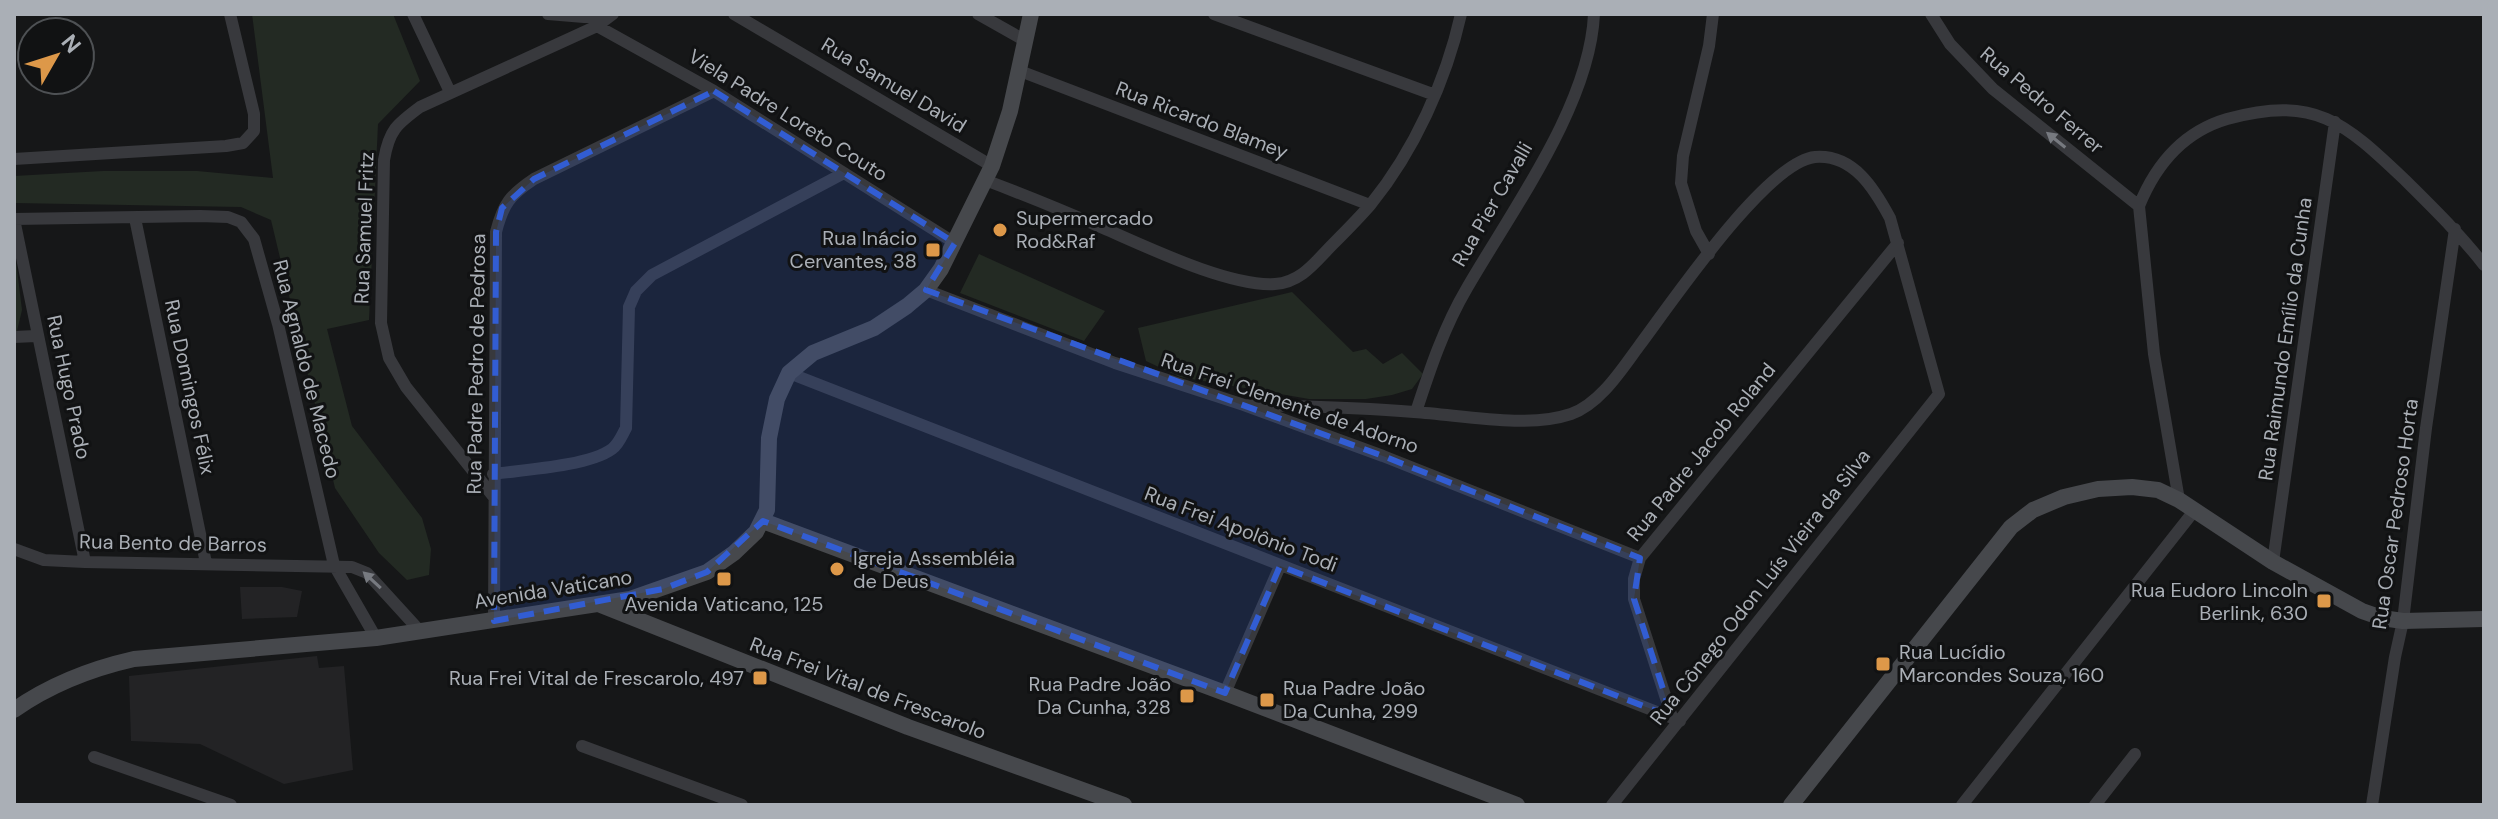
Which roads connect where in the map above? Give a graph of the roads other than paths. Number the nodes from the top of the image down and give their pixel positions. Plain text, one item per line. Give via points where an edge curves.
1 (230, 14) edge
2 (413, 14) edge
3 (548, 14) edge
4 (606, 14) edge
5 (613, 14) edge
6 (734, 14) edge
7 (978, 14) edge
8 (1031, 14) edge
9 (1214, 14) edge
10 (1461, 14) edge
11 (1594, 14) edge
12 (1713, 14) edge
13 (1931, 14) edge
14 (597, 26) junction
15 (1026, 41) junction
16 (1020, 71) junction
17 (714, 91) junction
18 (450, 92) junction
19 (1435, 95) junction
20 (2335, 122) junction
21 (14, 159) edge
22 (844, 173) junction
23 (989, 173) junction
24 (1370, 205) junction
25 (2139, 206) junction
26 (135, 218) junction
27 (14, 219) edge
28 (2455, 229) junction
29 (955, 243) junction
30 (1898, 243) junction
31 (1709, 254) junction
32 (2484, 265) edge
33 (926, 290) junction
34 (36, 336) junction
35 (14, 337) edge
36 (789, 373) junction
37 (1244, 405) junction
38 (1416, 412) junction
39 (493, 474) junction
40 (493, 496) junction
41 (2179, 500) junction
42 (2194, 511) junction
43 (763, 521) junction
44 (14, 549) edge
45 (1640, 558) junction
46 (85, 562) junction
47 (2273, 562) junction
48 (206, 563) junction
49 (334, 565) junction
50 (1280, 566) junction
51 (600, 604) junction
52 (2484, 619) edge
53 (494, 621) junction
54 (2403, 621) junction
55 (419, 630) junction
56 (376, 638) junction
57 (1225, 693) junction
58 (14, 710) edge
59 (1676, 719) junction
60 (582, 746) dead end
61 (2135, 754) dead end
62 (94, 757) dead end
63 (231, 805) edge
64 (742, 805) edge
65 (1124, 805) edge
66 (1517, 805) edge
67 (1612, 805) edge
68 (1791, 805) edge
69 (1962, 805) edge
70 (2095, 805) edge
71 (2372, 805) edge

1 - 21 street via 254,114 254,131 243,143
2 - 18 street
3 - 4 street
5 - 14 street, Rua Samuel Fritz
6 - 23 street, Rua Samuel David
7 - 15 street
8 - 15 street
9 - 19 street
10 - 19 street, Rua Samuel David
11 - 38 street, Rua Pier Cavalli via 1572,99 1450,320
12 - 31 street via 1681,183
25 -> 13 street, Rua Pedro Ferrer via 1981,78
14 - 17 street, Viela Padre Loreto Couto
14 - 18 street, Rua Samuel Fritz
15 - 16 street
16 - 23 street
16 - 24 street, Rua Ricardo Blamey
17 - 22 street, Viela Padre Loreto Couto
17 - 39 street, Rua Padre Pedro de Pedrosa via 534,179 502,208 496,232
18 - 40 street, Rua Samuel Fritz via 420,107 388,138 381,323 389,358 406,387
19 - 24 street, Rua Samuel David
20 - 25 street via 2286,109 2210,124 2162,161
20 - 28 street via 2360,138
20 - 47 street, Rua Raimundo Emílio da Cunha
22 - 29 street, Viela Padre Loreto Couto
22 - 39 street via 652,275 636,291 629,307 626,428 611,450
23 - 24 street, Rua Samuel David via 1181,261 1272,284 1291,282 1304,273
23 - 29 street
25 - 41 street via 2154,354
26 - 27 street, Rua Agnaldo de Macedo
26 - 48 street, Rua Domingos Félix
26 - 49 street, Rua Agnaldo de Macedo via 228,217 241,222 254,239
27 - 34 street, Rua Hugo Prado
28 - 32 street
28 - 54 street, Rua Oscar Pedroso Horta
29 - 33 street
30 - 31 street via 1877,192 1860,173 1842,162 1815,157 1766,187
30 - 45 street, Rua Padre Jacob Roland
30 - 59 street, Rua Cônego Odon Luís Vieira da Silva via 1939,394
31 - 38 street via 1621,370 1592,402 1574,413 1503,419
33 - 36 street via 874,328 813,353
33 - 37 street, Rua Frei Clemente de Adorno via 1115,363
34 - 35 street
34 - 46 street, Rua Hugo Prado
36 - 43 street via 769,438
36 - 50 street, Rua Frei Apolônio Todi
37 - 38 street
37 - 45 street, Rua Frei Clemente de Adorno
39 - 40 street, Rua Padre Pedro de Pedrosa
40 - 53 street, Rua Padre Pedro de Pedrosa
41 - 42 street
41 - 68 street via 2158,490 2110,488 2064,497 2011,527
42 - 47 street
42 - 69 street
43 - 51 street, Avenida Vaticano via 734,553 707,572
43 - 57 street
44 - 46 street, Rua Bento de Barros via 44,560
45 - 59 street, Rua Padre Jacob Roland via 1634,599
46 - 48 street, Rua Bento de Barros
47 - 54 street via 2362,611
48 - 49 street, Rua Bento de Barros
55 -> 49 street, Rua Bento de Barros via 367,573
49 - 56 street
50 - 57 street
50 - 59 street, Rua Frei Apolônio Todi
51 - 53 street, Avenida Vaticano
51 - 65 street, Rua Frei Vital de Frescarolo via 908,727
52 - 54 street
53 - 55 street, Avenida Vaticano
54 - 71 street, Rua Oscar Pedroso Horta
55 - 56 street, Avenida Vaticano
56 - 58 street, Avenida Vaticano via 134,659 56,685
57 - 66 street
59 - 67 street, Rua Cônego Odon Luís Vieira da Silva
60 - 64 street
61 - 70 street
62 - 63 street

